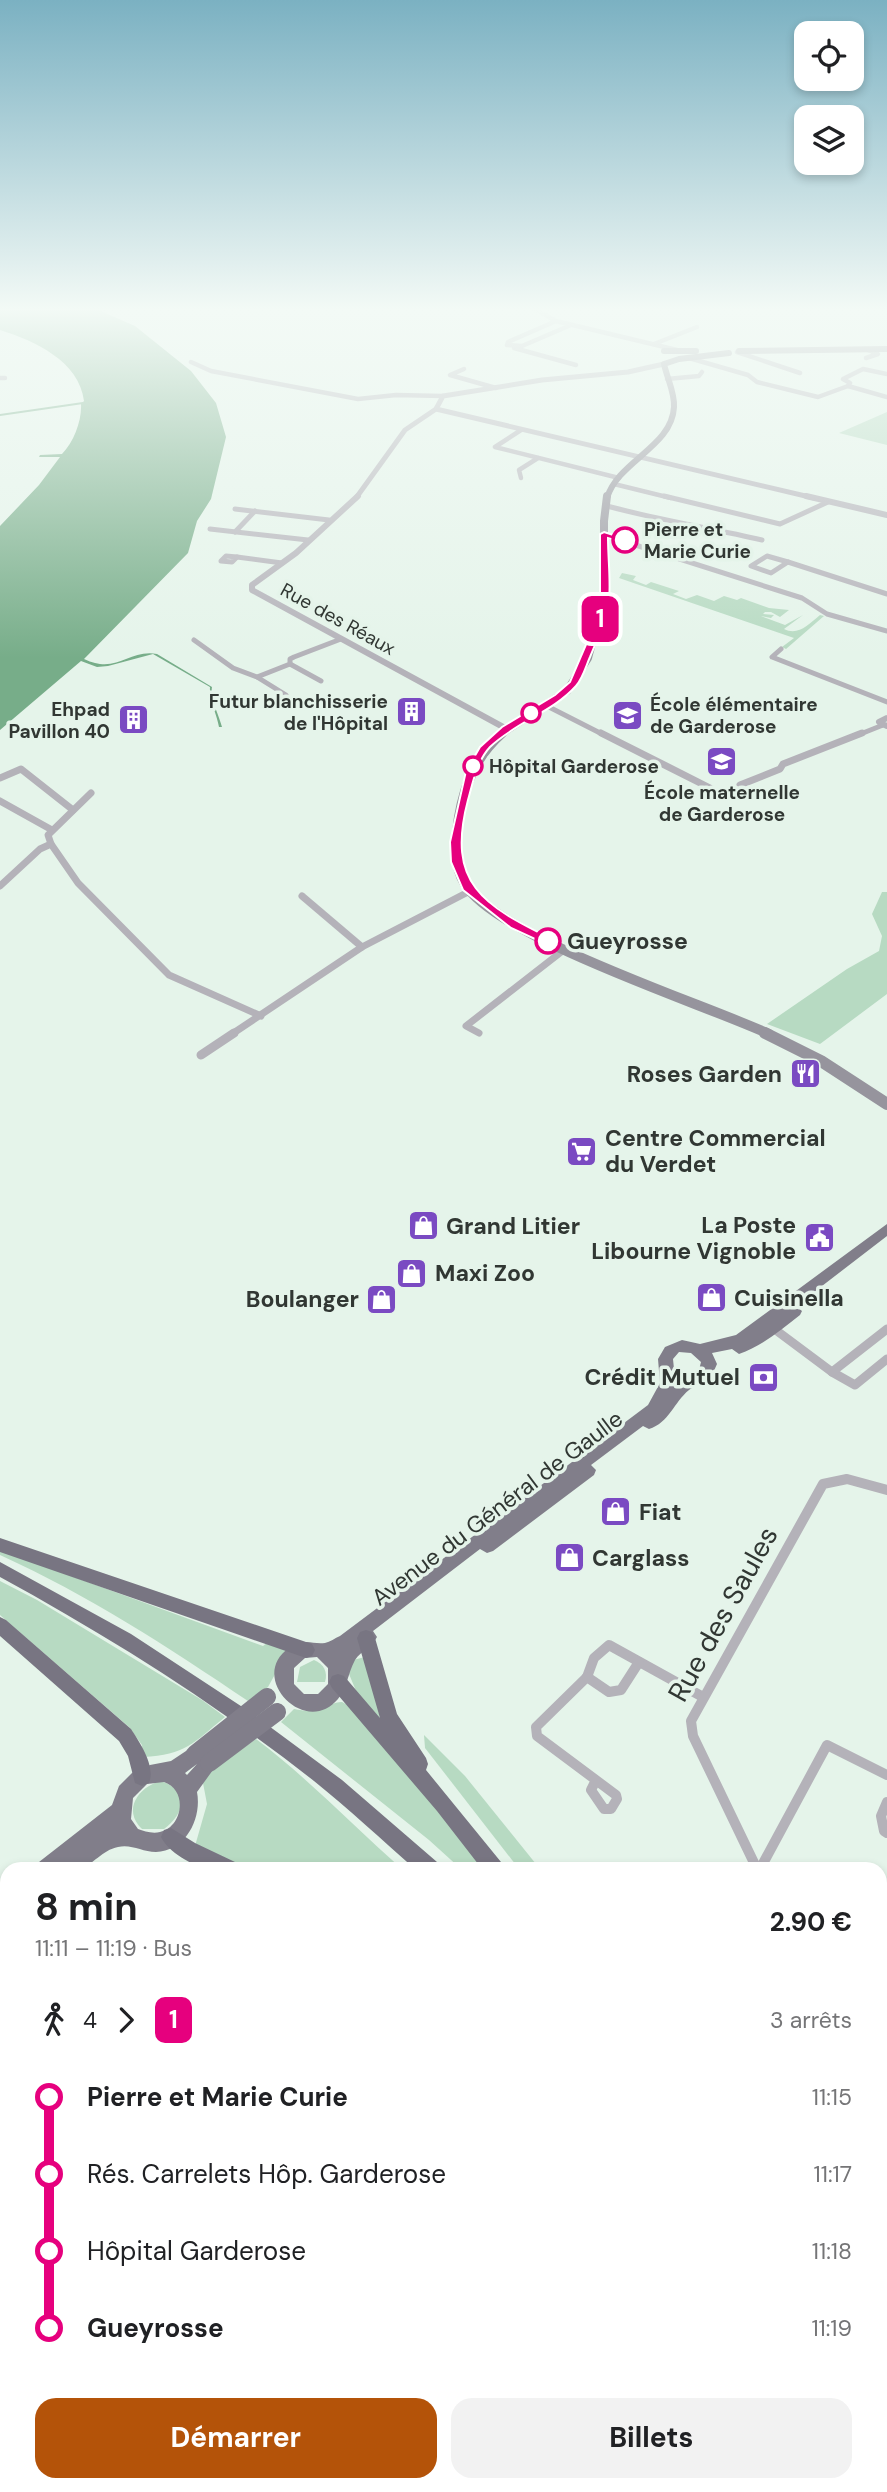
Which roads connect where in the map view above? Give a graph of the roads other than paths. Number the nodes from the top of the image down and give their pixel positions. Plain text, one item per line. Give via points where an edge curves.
1 (412, 425) edge
2 (502, 425) edge
3 (667, 425) edge
4 (521, 430) junction
5 (637, 457) junction
6 (538, 458) junction
7 (521, 478) dead end
8 (616, 481) junction
9 (828, 502) junction
10 (607, 506) junction
11 (235, 509) dead end
12 (255, 511) junction
13 (887, 514) edge
14 (329, 520) junction
15 (210, 529) dead end
16 (235, 532) junction
17 (604, 534) junction
18 (756, 539) dead end
19 (308, 540) junction
20 (237, 558) dead end
21 (788, 562) junction
22 (282, 563) junction
23 (887, 594) edge
24 (887, 631) edge
25 (341, 639) junction
26 (194, 640) dead end
27 (781, 649) dead end
28 (290, 664) junction
29 (257, 677) junction
30 (321, 681) dead end
31 (286, 695) dead end
32 (887, 704) edge
33 (545, 705) junction
34 (885, 722) edge
35 (505, 729) junction
36 (2, 777) edge
37 (740, 785) dead end
38 (710, 788) dead end
39 (91, 793) dead end
40 (0, 802) edge
41 (74, 810) junction
42 (52, 830) junction
43 (51, 844) junction
44 (0, 886) edge
45 (470, 891) junction
46 (302, 896) dead end
47 (362, 947) junction
48 (565, 949) junction
49 (261, 1016) junction
50 (479, 1033) dead end
51 (201, 1055) dead end
52 (887, 1104) edge
53 (887, 1229) edge
54 (887, 1240) edge
55 (773, 1328) junction
56 (887, 1329) edge
57 (700, 1350) junction
58 (887, 1359) edge
59 (710, 1364) junction
60 (668, 1372) junction
61 (832, 1372) junction
62 (686, 1382) junction
63 (887, 1490) edge
64 (0, 1545) edge
65 (0, 1569) edge
66 (0, 1625) edge
67 (366, 1638) junction
68 (315, 1651) junction
69 (639, 1662) junction
70 (587, 1677) junction
71 (339, 1678) junction
72 (288, 1691) junction
73 (703, 1697) junction
74 (202, 1759) junction
75 (163, 1773) junction
76 (887, 1775) edge
77 (142, 1777) junction
78 (595, 1782) dead end
79 (188, 1789) junction
80 (887, 1802) edge
81 (444, 1805) junction
82 (120, 1811) junction
83 (887, 1833) edge
84 (132, 1837) junction
85 (171, 1837) junction
86 (55, 1862) edge
87 (76, 1862) edge
88 (213, 1862) edge
89 (422, 1862) edge
90 (489, 1862) edge
91 (756, 1862) edge
92 (763, 1862) edge

1 - 14 street, Rue des Réaux via 361,493
2 - 4 street
3 - 5 main road
4 - 5 street
4 - 6 street via 495,447
5 - 8 main road
5 - 9 street
6 - 7 street via 519,470
6 - 8 street
8 - 9 street via 780,524
8 - 10 main road via 608,492
9 - 13 street
10 - 17 main road
10 - 18 street
11 - 12 street
12 - 14 street
12 - 16 street
14 - 19 street, Rue des Réaux
15 - 16 street
16 - 19 street
17 - 24 street via 802,598 827,614
17 - 33 main road via 606,595 596,633 574,683
19 - 22 street, Rue des Réaux
20 - 22 street
21 - 21 street via 767,556 751,566 771,573
21 - 23 street
22 - 25 street, Rue des Réaux via 252,585 252,590
25 - 28 street via 290,659
25 - 35 street, Rue des Réaux
26 - 29 street via 213,651 216,658
27 - 32 street via 772,657
28 - 29 street
28 - 30 street
29 - 31 street
32 - 34 street via 882,714
33 - 35 main road
33 - 38 street
34 - 37 street
35 - 45 main road via 478,756 458,817 456,862
36 - 41 street via 21,769
39 - 41 street
40 - 42 street
41 - 42 street
42 - 43 street via 48,835
43 - 44 street
43 - 49 street via 78,883 169,975
45 - 47 street
45 - 48 main road via 515,925
46 - 47 street
47 - 49 street
48 - 50 street via 466,1026
48 - 52 main road via 802,1049 843,1071
49 - 51 street
53 - 57 main road, Avenue du Général de Gaulle via 741,1339
54 - 55 main road, Avenue du Général de Gaulle
55 - 59 main road, Avenue du Général de Gaulle
55 - 61 street
56 - 61 street
57 - 59 main road
57 - 60 main road, Avenue du Général de Gaulle via 681,1346 670,1351 664,1361
58 - 61 street via 855,1385
59 - 62 main road, Avenue du Général de Gaulle via 705,1378
60 - 62 main road
60 - 68 main road, Avenue du Général de Gaulle via 667,1385 653,1409 346,1642
62 - 67 main road, Avenue du Général de Gaulle via 663,1412
63 - 73 street, Rue des Saules via 844,1479 823,1483
64 - 68 highway
65 - 89 highway via 79,1610 191,1681 322,1776
66 - 77 highway via 125,1735
67 - 71 main road, Avenue du Général de Gaulle via 351,1651
67 - 81 highway via 389,1717
68 - 71 main road via 335,1660
68 - 72 main road, Avenue du Général de Gaulle via 290,1659 282,1675
69 - 70 street via 621,1690 609,1692
69 - 70 street via 604,1645
69 - 73 street
70 - 78 street via 536,1727 537,1736
71 - 72 main road, Avenue du Général de Gaulle via 320,1700 302,1701
71 - 81 highway
72 - 74 main road, Avenue du Général de Gaulle, bridge
73 - 91 street, Rue des Saules via 691,1721 693,1736
74 - 75 main road, Avenue du Général de Gaulle
74 - 79 main road, Avenue du Général de Gaulle
75 - 77 main road, Avenue du Général de Gaulle
75 - 79 main road
76 - 92 street via 827,1745
77 - 82 main road via 126,1791
79 - 85 main road via 187,1820
80 - 83 street via 881,1816
81 - 90 highway
82 - 84 main road
82 - 86 main road
84 - 85 main road via 151,1843
84 - 87 main road via 104,1842
85 - 88 highway

